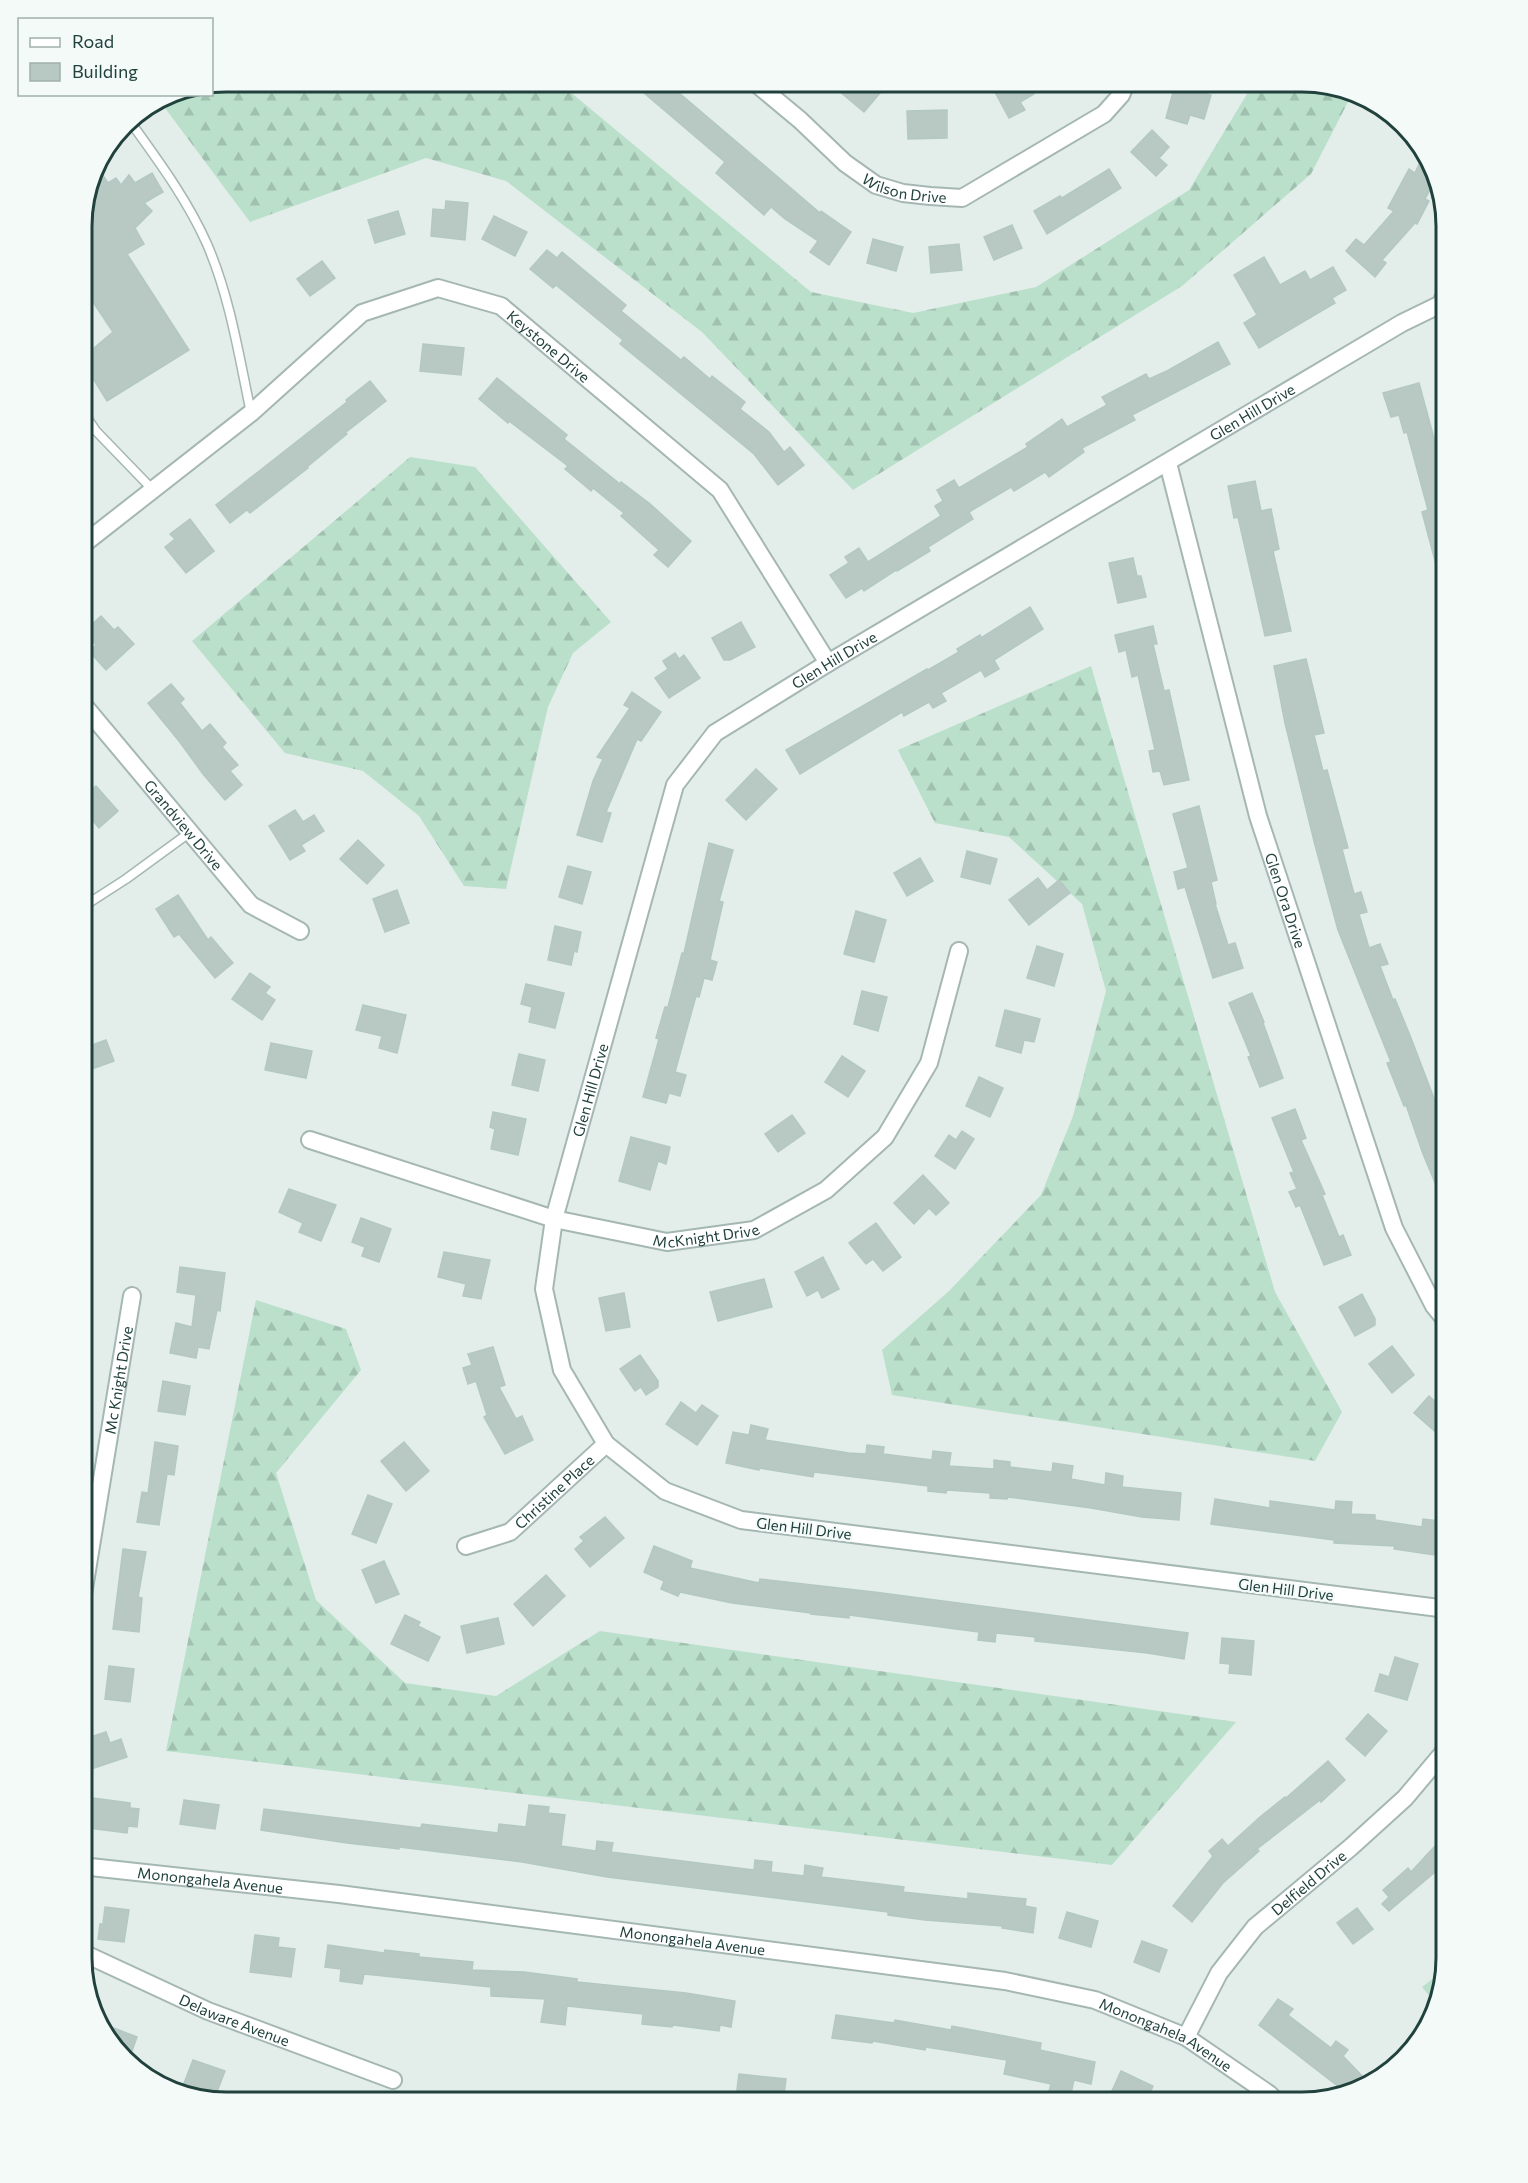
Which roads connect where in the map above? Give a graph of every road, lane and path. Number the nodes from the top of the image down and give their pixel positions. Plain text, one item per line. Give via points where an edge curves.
1 (766, 92) edge
2 (1122, 92) edge
3 (134, 128) edge
4 (1436, 306) edge
5 (251, 413) junction
6 (92, 425) edge
7 (1168, 463) junction
8 (153, 490) junction
9 (92, 537) edge
10 (828, 663) junction
11 (92, 715) edge
12 (189, 833) junction
13 (92, 901) edge
14 (300, 931) dead end
15 (959, 951) dead end
16 (310, 1140) dead end
17 (554, 1219) junction
18 (132, 1296) dead end
19 (1436, 1308) edge
20 (606, 1444) junction
21 (92, 1540) edge
22 (466, 1546) dead end
23 (1436, 1608) edge
24 (1436, 1761) edge
25 (92, 1867) edge
26 (92, 1957) edge
27 (1186, 2037) junction
28 (393, 2080) dead end
29 (1263, 2092) edge

1 - 2 street, Wilson Drive via 845,164 876,185 903,193 962,198 1104,114
3 - 5 lane via 169,175 207,244 227,300
4 - 7 street, Glen Hill Drive
5 - 8 street, Keystone Drive
5 - 10 street, Keystone Drive via 362,313 438,288 501,306 720,490
6 - 8 lane
7 - 10 street, Glen Hill Drive
7 - 19 street, Glen Ora Drive via 1258,816 1394,1228
8 - 9 street, Keystone Drive
10 - 17 street, Glen Hill Drive via 715,734 675,785
11 - 12 street, Grandview Drive
12 - 13 lane
12 - 14 street, Grandview Drive via 251,905
15 - 17 street, McKnight Drive via 929,1063 885,1137 826,1190 754,1230 667,1242
16 - 17 street, McKnight Drive
17 - 20 street, Glen Hill Drive via 544,1289 559,1358 562,1370
18 - 21 street, Mc Knight Drive
20 - 22 street, Christine Place via 510,1532
20 - 23 street, Glen Hill Drive via 665,1491 741,1520
24 - 27 street, Delfield Drive via 1405,1798 1255,1927 1219,1973
25 - 27 street, Monongahela Avenue via 339,1894 1005,1980 1095,2000
26 - 28 street, Delaware Avenue via 208,2011
27 - 29 street, Monongahela Avenue

